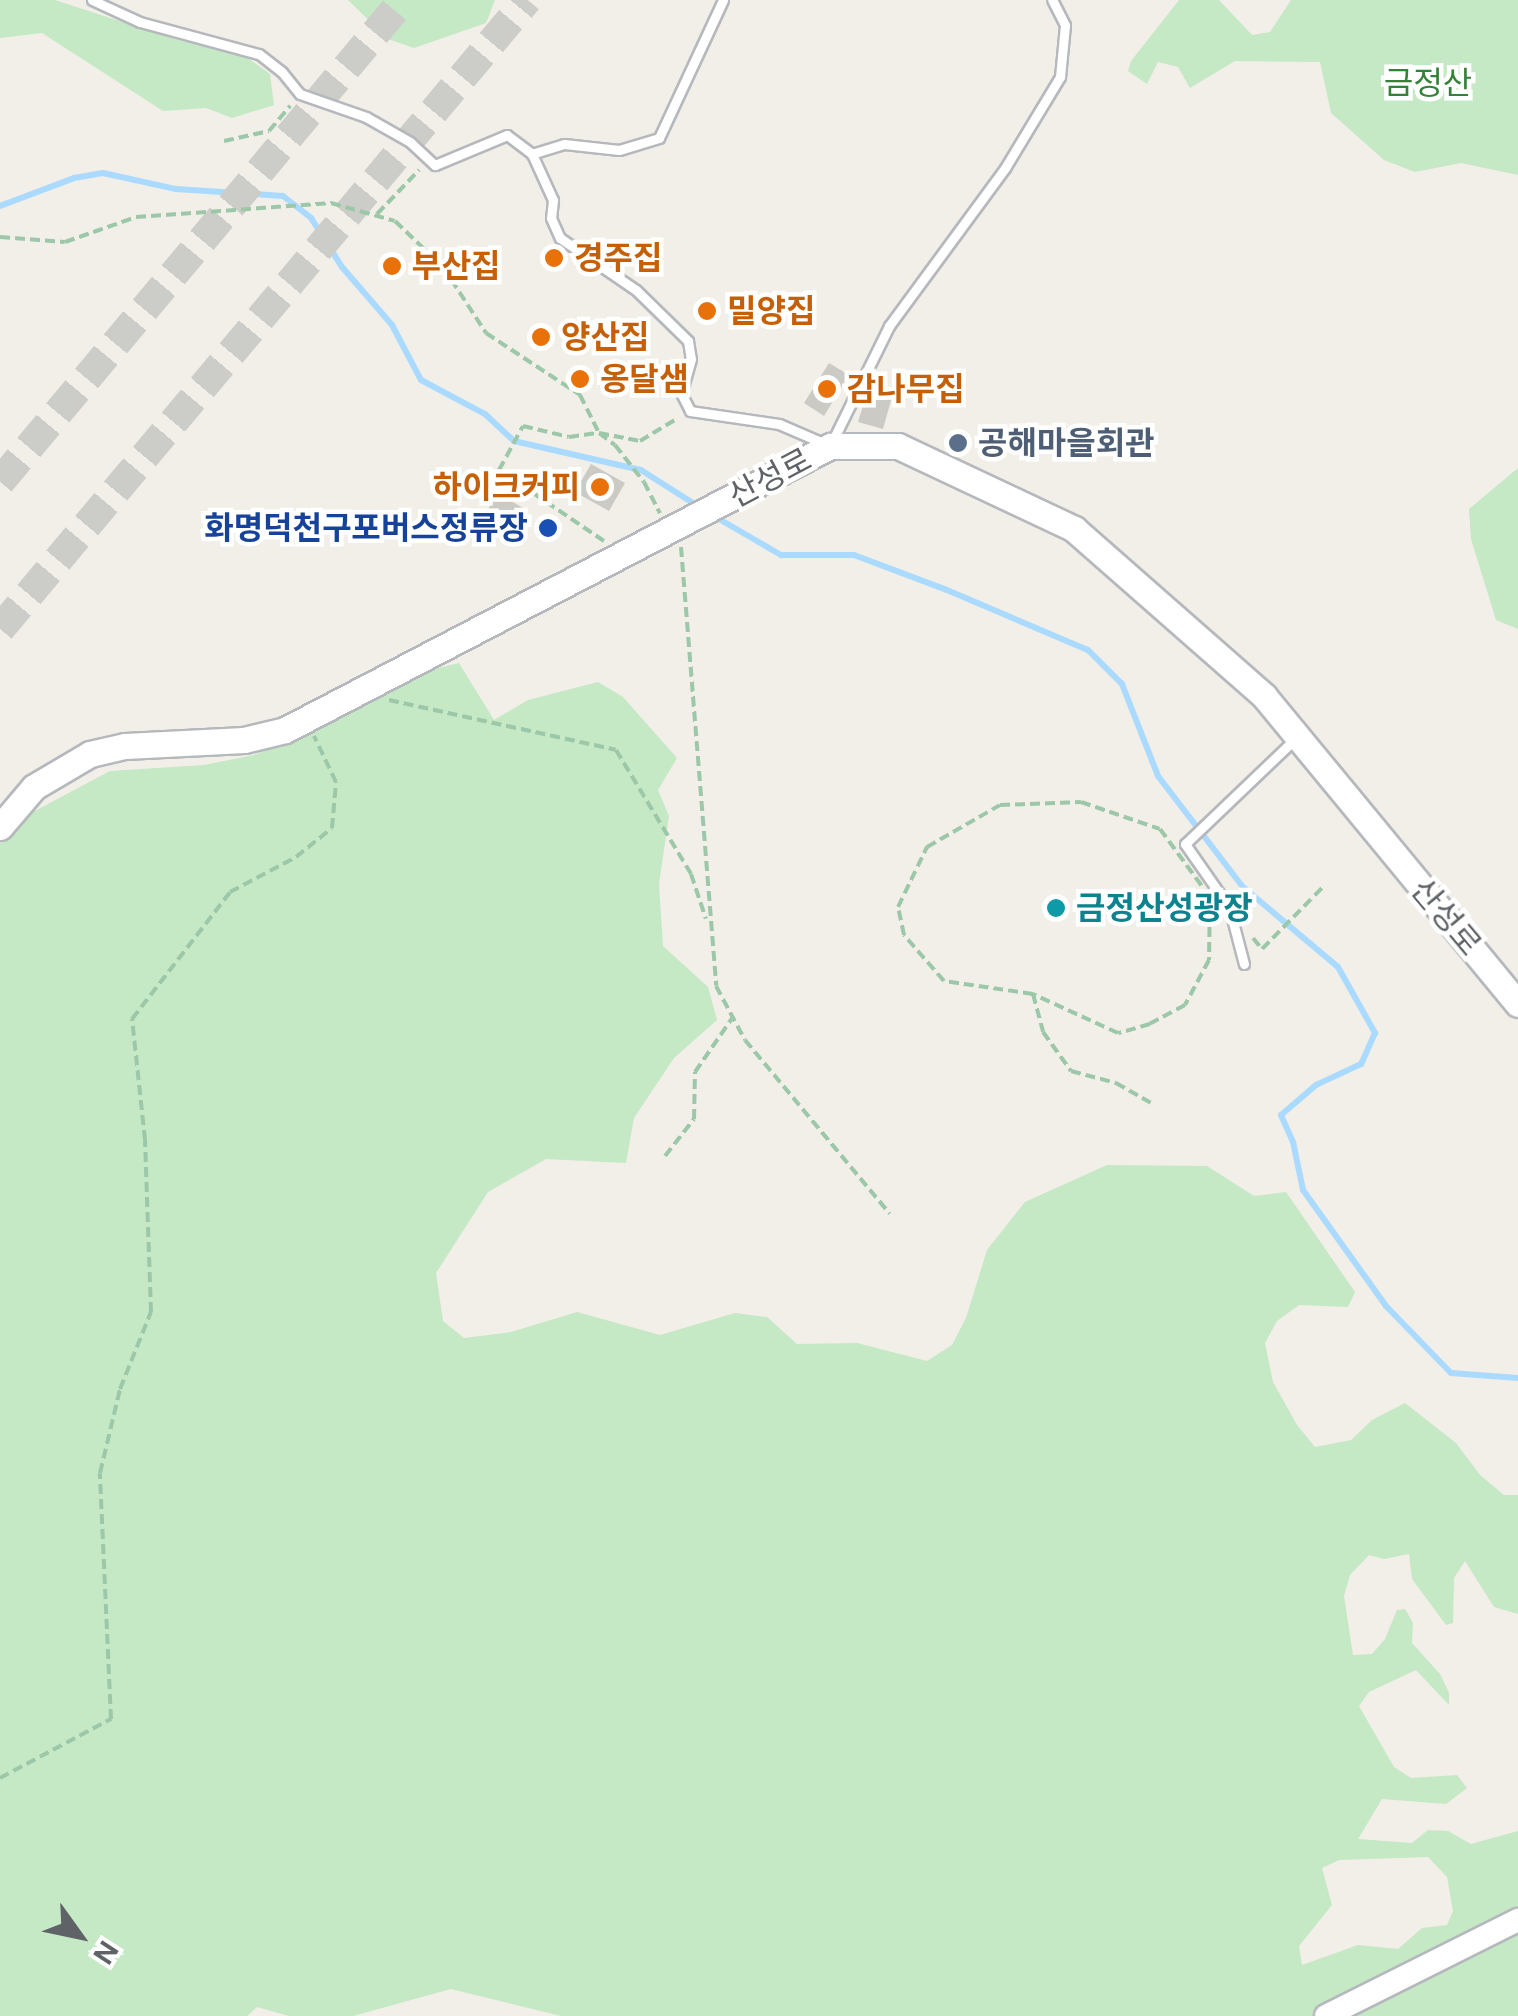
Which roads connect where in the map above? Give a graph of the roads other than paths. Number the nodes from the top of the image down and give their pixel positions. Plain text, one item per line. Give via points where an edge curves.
1 (92, 0) edge
2 (722, 0) edge
3 (1052, 0) edge
4 (532, 154) junction
5 (830, 446) junction
6 (1298, 737) junction
7 (0, 827) edge
8 (1244, 964) dead end
9 (1518, 1004) edge
10 (1518, 1920) edge
11 (1326, 2016) edge

1 - 4 lane via 140,22 259,54 300,94 366,118 410,142 435,166 507,134
2 - 4 lane via 659,138 619,150 564,144
3 - 5 lane via 1065,25 1060,77 1005,168 889,326
4 - 5 lane via 553,200 551,218 560,238 636,290 688,341 691,359 681,393 690,411 779,424
5 - 6 main road, 산성로 via 898,446 1074,529 1264,696
5 - 7 main road, 산성로 via 285,730 90,754 34,788
6 - 8 lane via 1185,844 1229,906
6 - 9 main road, 산성로
10 - 11 street

